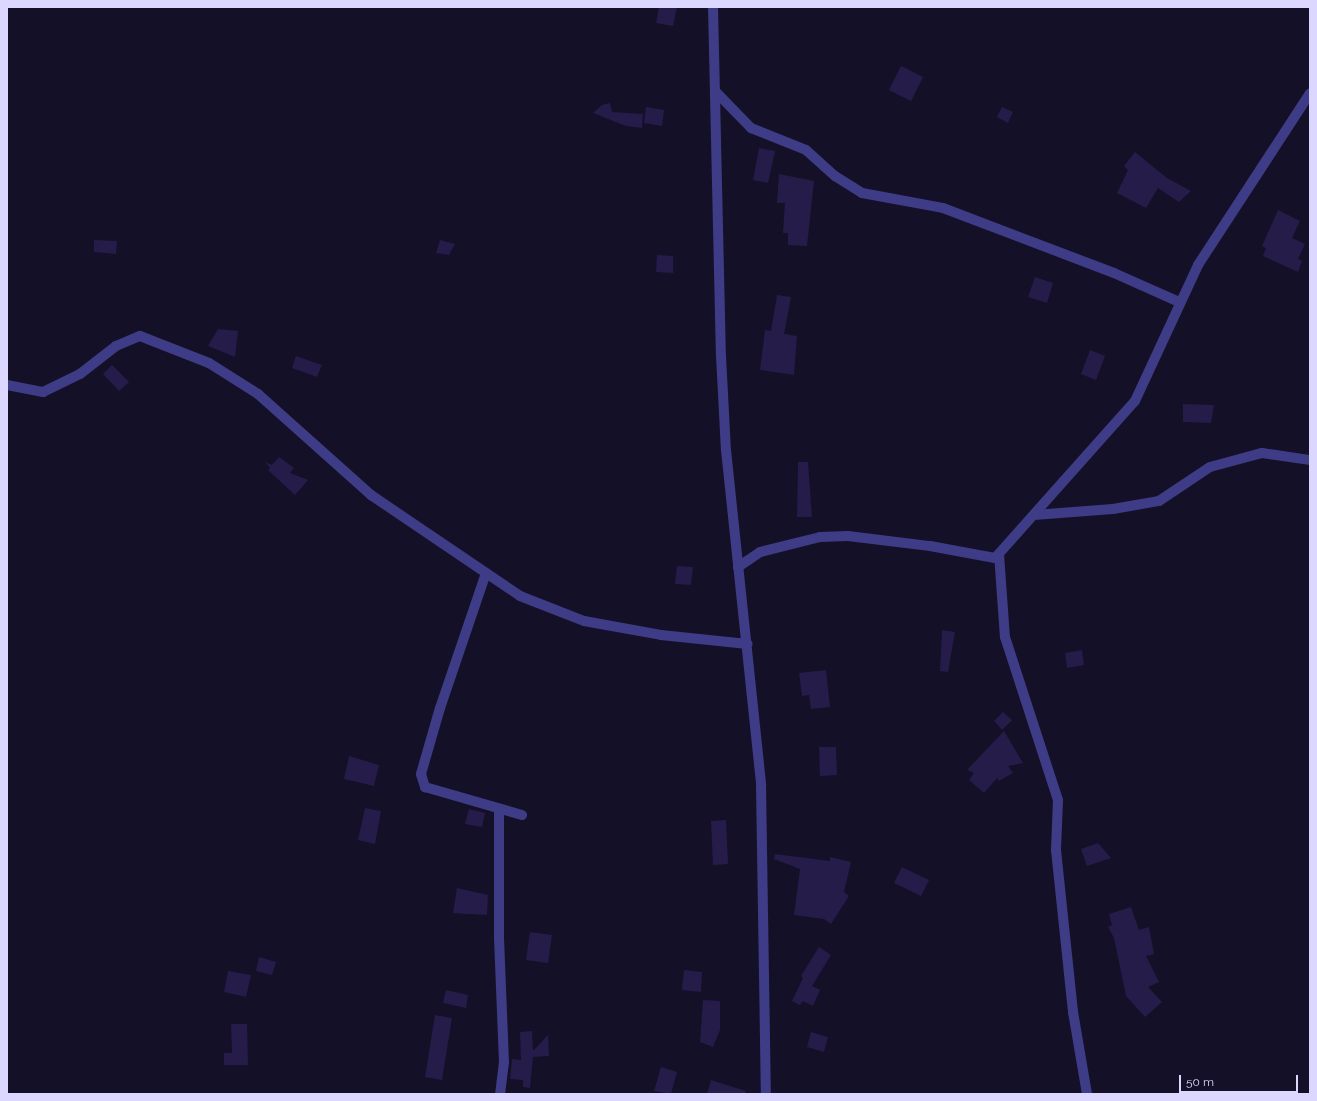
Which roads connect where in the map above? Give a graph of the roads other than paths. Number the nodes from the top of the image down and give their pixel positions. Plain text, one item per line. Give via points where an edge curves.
1 (714, 7) edge
2 (717, 93) junction
3 (1310, 93) edge
4 (1179, 302) junction
5 (7, 385) edge
6 (1310, 460) edge
7 (1034, 515) junction
8 (999, 554) junction
9 (738, 567) junction
10 (486, 573) junction
11 (748, 644) junction
12 (499, 810) junction
13 (522, 815) dead end
14 (500, 1094) edge
15 (766, 1094) edge
16 (1088, 1094) edge

1 - 2 street
2 - 4 street via 751,128 806,150 835,176 862,193 943,208 1114,273
2 - 9 street via 721,356 726,450
3 - 4 street via 1198,265
4 - 7 street via 1162,338 1148,378 1135,401
5 - 10 street via 44,392 80,374 116,346 140,336 209,363 258,394 371,495
6 - 7 street via 1262,453 1210,467 1160,501 1113,509
7 - 8 street
8 - 9 street via 987,559 930,546 848,536 820,537 760,552
8 - 16 street via 1005,637 1058,800 1056,850 1073,1012
9 - 11 street
10 - 11 street via 520,596 584,621 661,635
10 - 12 street via 466,626 421,774 425,787 457,794
11 - 15 street via 761,784
12 - 13 street
12 - 14 street via 499,938 504,1062

